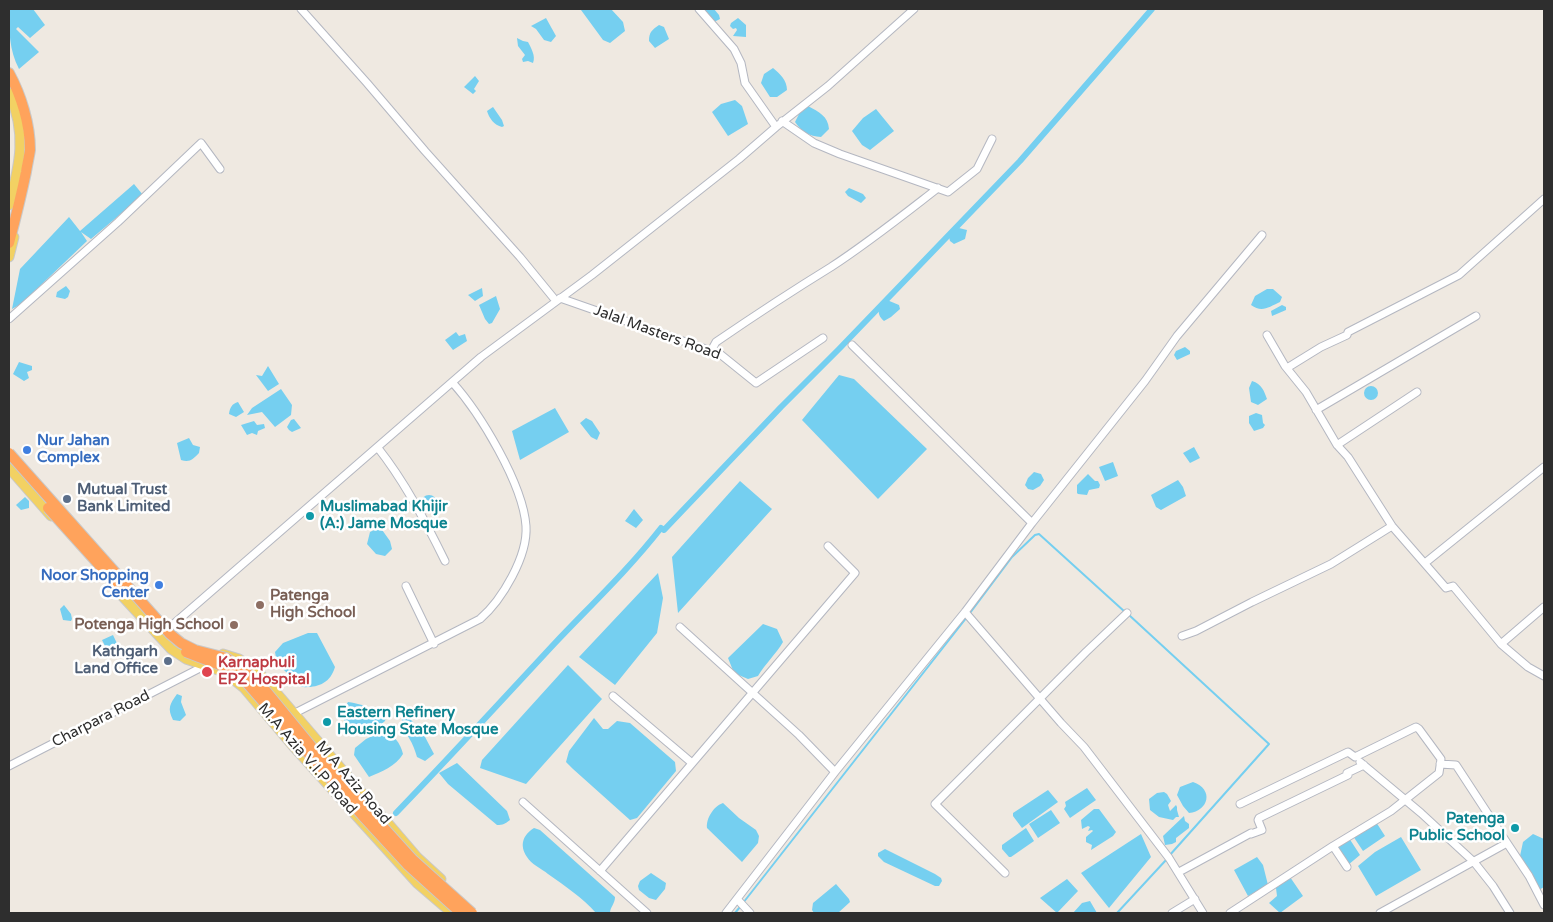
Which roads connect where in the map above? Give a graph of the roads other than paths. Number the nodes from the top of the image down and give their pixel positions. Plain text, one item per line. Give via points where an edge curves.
1 (301, 9) edge
2 (699, 9) edge
3 (914, 9) edge
4 (9, 66) edge
5 (9, 73) edge
6 (9, 84) edge
7 (9, 93) edge
8 (782, 122) junction
9 (776, 127) junction
10 (992, 138) dead end
11 (220, 169) dead end
12 (938, 188) junction
13 (1544, 199) edge
14 (9, 205) edge
15 (9, 224) edge
16 (1262, 236) dead end
17 (9, 243) edge
18 (9, 257) edge
19 (558, 299) junction
20 (1476, 316) dead end
21 (9, 319) edge
22 (1266, 335) dead end
23 (823, 338) dead end
24 (852, 345) dead end
25 (711, 351) junction
26 (1287, 368) junction
27 (452, 382) junction
28 (1417, 392) dead end
29 (1316, 410) junction
30 (1337, 445) junction
31 (9, 447) edge
32 (378, 448) junction
33 (9, 453) edge
34 (9, 463) edge
35 (1544, 467) edge
36 (9, 468) edge
37 (1032, 523) junction
38 (1392, 526) junction
39 (828, 546) dead end
40 (445, 561) dead end
41 (1424, 563) junction
42 (406, 586) dead end
43 (1544, 607) edge
44 (966, 612) junction
45 (1128, 614) dead end
46 (170, 628) junction
47 (680, 628) dead end
48 (1182, 636) dead end
49 (434, 644) junction
50 (1501, 644) junction
51 (216, 653) junction
52 (206, 665) junction
53 (1544, 676) edge
54 (753, 694) junction
55 (613, 696) dead end
56 (1039, 699) junction
57 (293, 714) junction
58 (1355, 757) junction
59 (692, 762) junction
60 (1440, 764) junction
61 (1364, 765) junction
62 (9, 766) edge
63 (835, 772) junction
64 (1405, 800) junction
65 (523, 802) dead end
66 (1240, 804) dead end
67 (1507, 843) junction
68 (1333, 846) junction
69 (1474, 862) junction
70 (1347, 867) dead end
71 (600, 871) junction
72 (1179, 872) junction
73 (1005, 873) dead end
74 (737, 899) junction
75 (1195, 899) junction
76 (1544, 905) edge
77 (452, 913) edge
78 (461, 913) edge
79 (472, 913) edge
80 (478, 913) edge
81 (647, 913) edge
82 (726, 913) edge
83 (750, 913) edge
84 (1172, 913) edge
85 (1203, 913) edge
86 (1230, 913) edge
87 (1380, 913) edge
88 (1510, 913) edge

1 - 19 street
2 - 9 street via 734,49 744,83
3 - 8 street via 828,86
4 - 18 main road via 28,113 33,148 27,188
5 - 17 highway via 25,114 30,151
6 - 15 highway via 20,113 24,152
7 - 14 main road via 19,123 21,149
8 - 9 street
8 - 12 street via 814,143 840,154
9 - 19 street
10 - 12 street via 977,169 948,192
11 - 21 street via 201,144
12 - 25 street via 831,266 716,342
13 - 26 street via 1459,275 1348,332
16 - 37 street via 1177,336
19 - 25 street, Jalal Masters Road
19 - 27 street
20 - 29 street
22 - 26 street
23 - 25 street, Jalal Masters Road via 756,383 720,354
24 - 37 street
26 - 29 street
27 - 32 street
27 - 49 street via 476,411 497,449 516,488 526,527 517,567 491,609 480,619
28 - 30 street
29 - 30 street
30 - 38 street
31 - 46 main road
32 - 40 street via 414,502
32 - 46 street
33 - 79 highway, bridge via 170,634 195,650 226,658 260,684 319,756 413,860
34 - 78 highway, bridge via 164,638 181,650 233,672 247,683 375,830
35 - 41 street
36 - 52 main road, M.A Azia V.I.P Road via 170,650
37 - 44 street
38 - 41 street
38 - 48 street via 1330,564
39 - 54 street via 855,573
41 - 50 street via 1446,588 1454,586
42 - 49 street
43 - 50 street
44 - 56 street
44 - 63 street
45 - 56 street
46 - 51 main road via 186,642
47 - 54 street
49 - 57 street
50 - 53 street
51 - 52 street, Charpara Road
51 - 57 main road, M A Aziz Road via 228,654 262,676
52 - 62 street, Charpara Road
52 - 77 main road, M.A Azia V.I.P Road via 231,676 244,688 417,883
54 - 59 street
54 - 63 street
55 - 59 street
56 - 72 street via 1084,747
56 - 73 street via 935,804
57 - 80 main road, M A Aziz Road via 418,857
58 - 60 street via 1416,727 1441,759
58 - 61 street
58 - 66 street via 1348,752
59 - 71 street
60 - 64 street via 1439,773
60 - 67 street via 1456,765
61 - 64 street
61 - 72 street via 1259,818 1262,830
63 - 74 street
64 - 68 street
64 - 69 street
65 - 71 street
67 - 69 street
67 - 76 street
68 - 70 street
68 - 86 street
69 - 87 street
69 - 88 street
71 - 81 street
72 - 75 street
74 - 82 street
74 - 83 street
75 - 84 street
75 - 85 street

